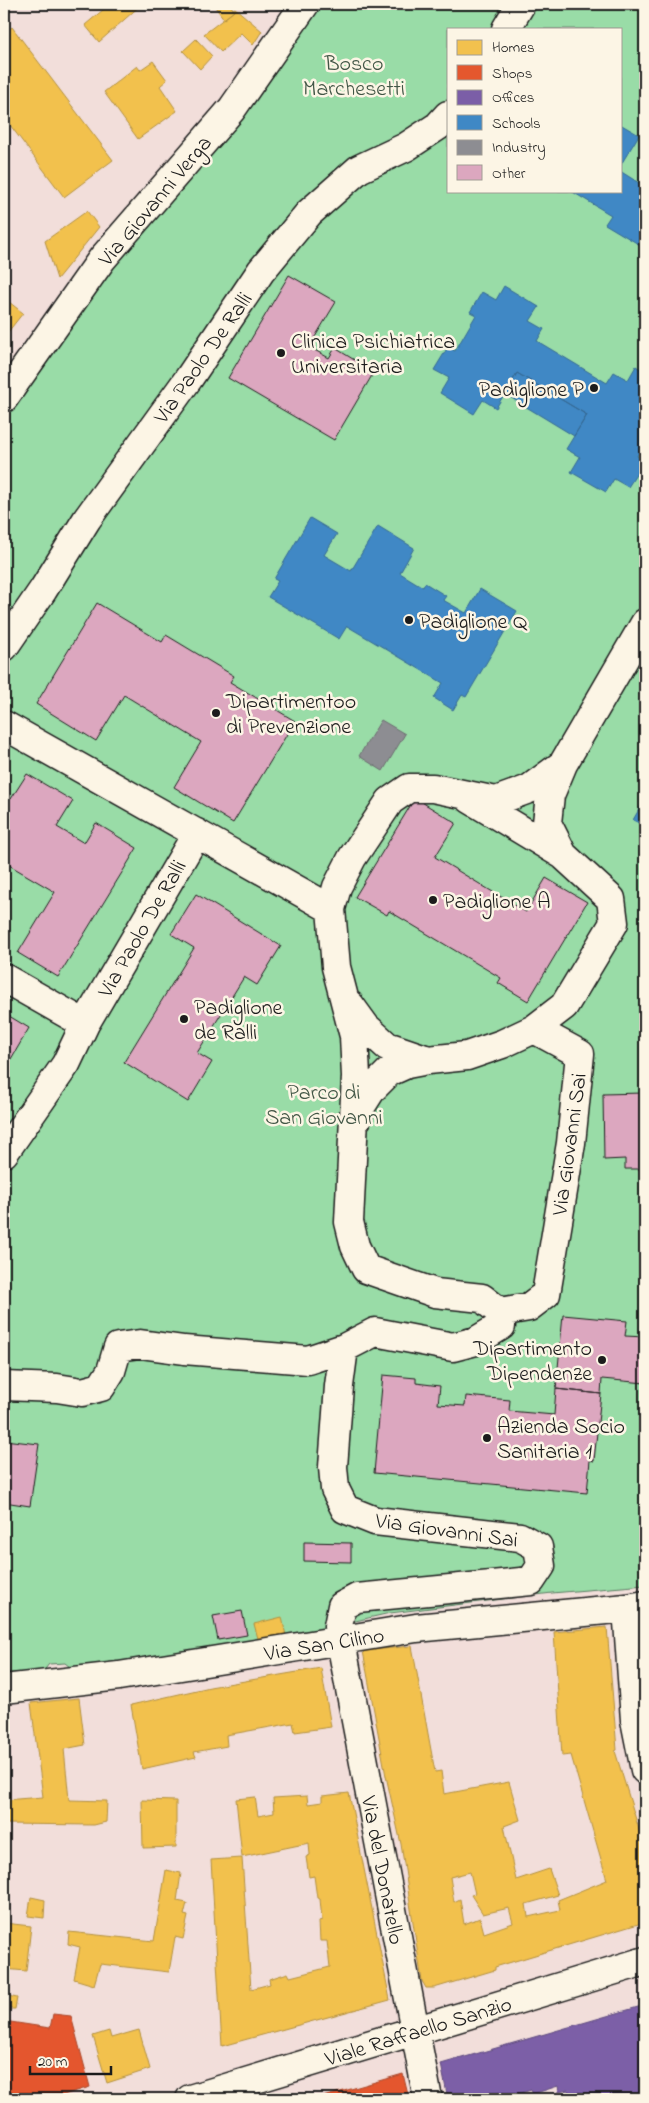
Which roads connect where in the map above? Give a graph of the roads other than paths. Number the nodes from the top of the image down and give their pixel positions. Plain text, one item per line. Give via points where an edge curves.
1 (305, 4) edge
2 (521, 4) edge
3 (507, 28) edge
4 (447, 116) edge
5 (4, 398) edge
6 (645, 623) edge
7 (4, 647) edge
8 (4, 725) edge
9 (563, 764) junction
10 (462, 794) junction
11 (197, 832) junction
12 (563, 855) junction
13 (331, 909) junction
14 (4, 978) edge
15 (345, 997) junction
16 (85, 1024) junction
17 (534, 1029) junction
18 (428, 1060) junction
19 (355, 1130) junction
20 (4, 1153) edge
21 (500, 1312) junction
22 (344, 1348) junction
23 (4, 1386) edge
24 (636, 1606) edge
25 (340, 1641) junction
26 (4, 1689) edge
27 (645, 1770) edge
28 (645, 1961) edge
29 (416, 2031) junction
30 (251, 2090) edge
31 (190, 2099) edge
32 (428, 2099) edge

1 - 5 street, Via Giovanni Verga via 232,109 102,259
2 - 3 street
4 - 7 street, Via Paolo De Ralli via 406,147 359,169 309,213 261,271 189,378 87,519
6 - 9 street
8 - 11 street, Via Paolo De Ralli
9 - 10 street via 529,788 496,800
9 - 12 street via 550,795 547,824
10 - 12 street
10 - 13 street via 434,788 409,788 390,801 352,858 337,887
11 - 13 street, Via Paolo De Ralli
11 - 16 street, Via Paolo De Ralli
12 - 17 street via 611,899 614,923 564,1006
13 - 15 street via 336,967
14 - 16 street
15 - 18 street via 366,1028 387,1046
15 - 19 street via 354,1036
16 - 20 street, Via Paolo De Ralli via 66,1064
17 - 18 street via 467,1056
17 - 21 street, Via Giovanni Sai via 580,1054 571,1143 546,1294 528,1307
18 - 19 street via 389,1072 372,1089 360,1108
19 - 21 street via 349,1222 355,1246 366,1269 435,1293 482,1298
21 - 22 street via 501,1326 476,1341 453,1347 375,1332
22 - 23 street via 308,1360 140,1344 118,1347 111,1371 101,1387 82,1392
22 - 25 street, Via Giovanni Sai via 333,1467 335,1489 345,1510 375,1521 520,1537 538,1547 541,1566 531,1581 358,1598 342,1606 338,1626
24 - 25 street, Via San Cilino via 416,1628
24 - 27 street via 635,1720
25 - 26 street, Via San Cilino via 119,1676
25 - 29 street, Via del Donatello
28 - 29 street, Viale Raffaello Sanzio
29 - 30 street, Viale Raffaello Sanzio
29 - 32 street, Via del Donatello
30 - 31 street, Viale Raffaello Sanzio

